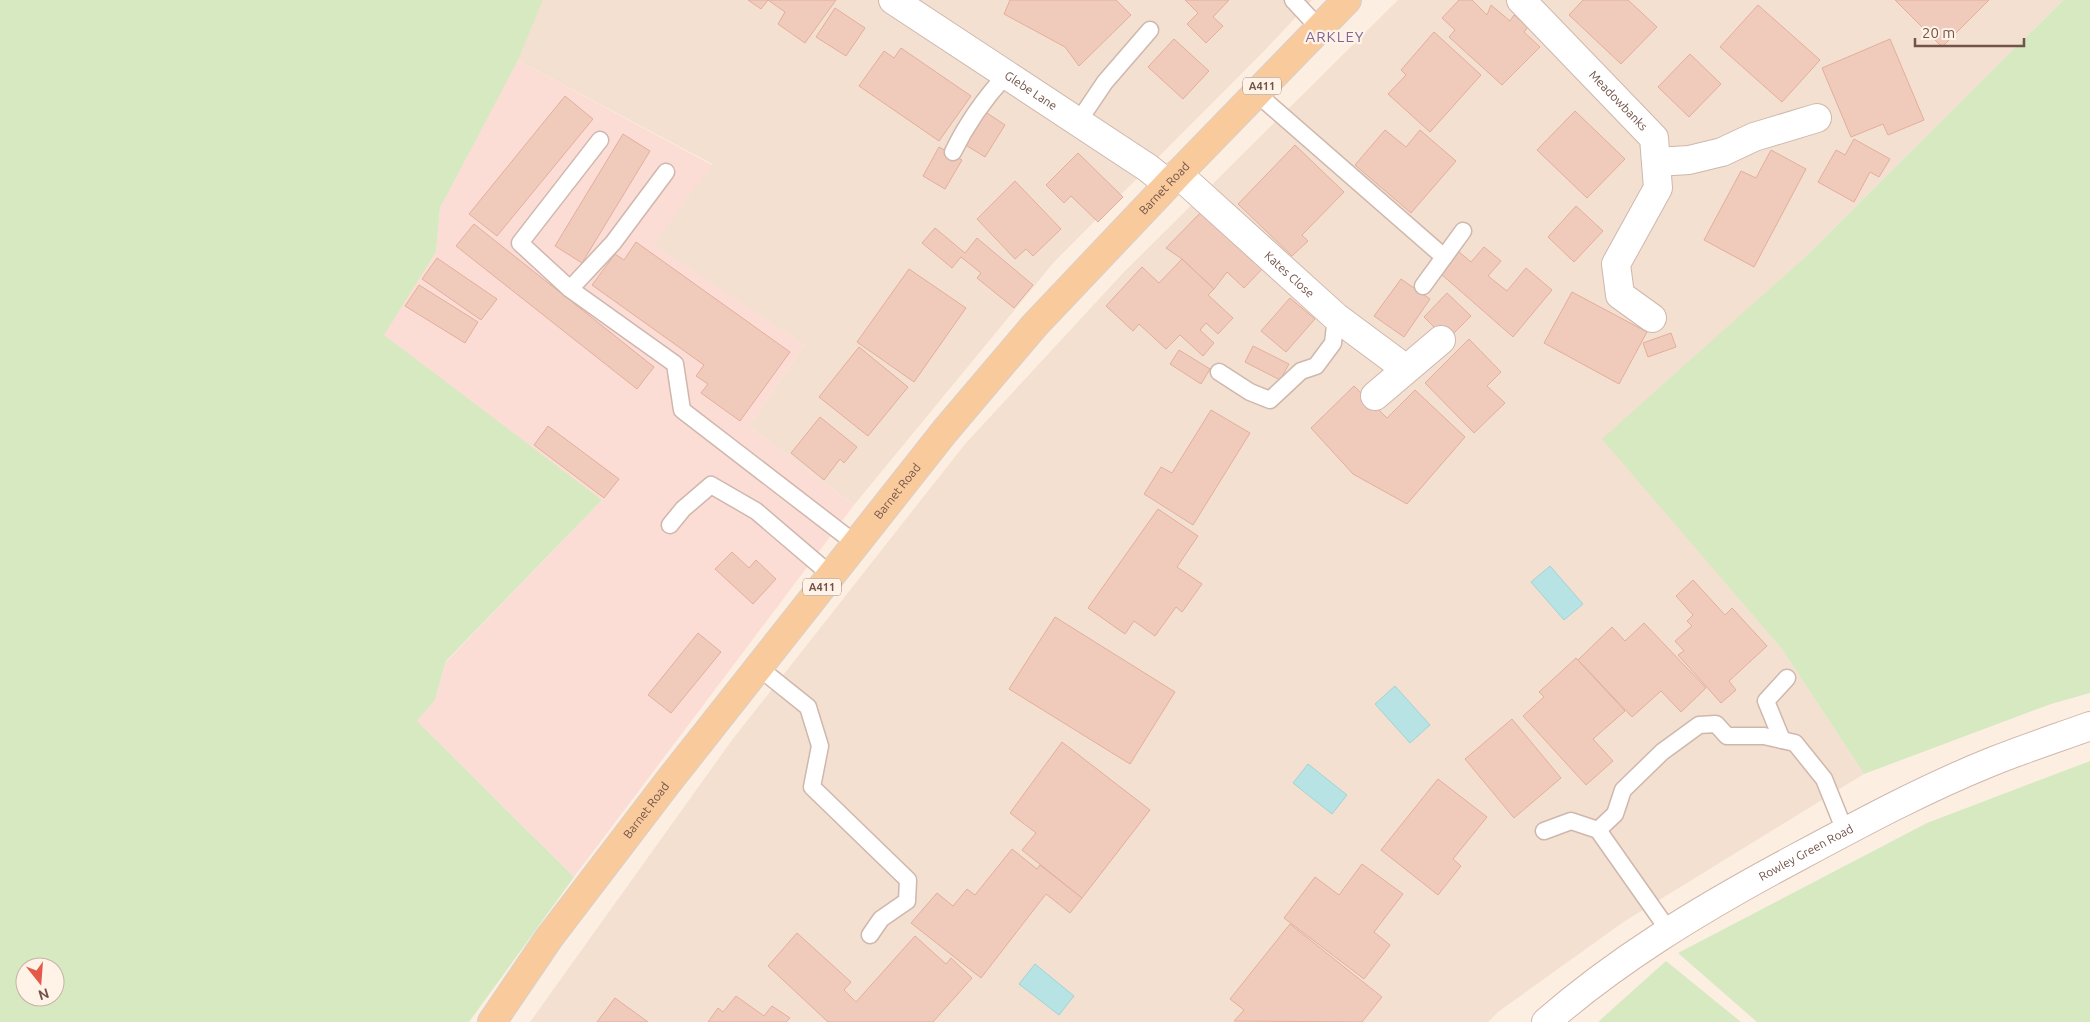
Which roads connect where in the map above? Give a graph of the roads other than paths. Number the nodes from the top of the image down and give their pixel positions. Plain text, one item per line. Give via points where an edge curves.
1 (893, 0) edge
2 (1293, 0) edge
3 (1347, 0) edge
4 (1521, 0) edge
5 (1319, 28) junction
6 (1150, 30) dead end
7 (1006, 75) junction
8 (1256, 93) junction
9 (1817, 118) dead end
10 (1078, 122) junction
11 (600, 140) dead end
12 (952, 152) dead end
13 (1656, 162) junction
14 (666, 172) dead end
15 (1173, 179) junction
16 (1463, 231) dead end
17 (1444, 257) junction
18 (1423, 286) dead end
19 (570, 289) junction
20 (1336, 318) junction
21 (1652, 318) dead end
22 (1442, 340) dead end
23 (1406, 368) junction
24 (1219, 372) dead end
25 (1375, 396) dead end
26 (670, 525) dead end
27 (856, 544) junction
28 (831, 575) junction
29 (758, 667) junction
30 (1787, 678) dead end
31 (2090, 726) edge
32 (1782, 740) junction
33 (1598, 830) junction
34 (1544, 831) dead end
35 (1846, 832) junction
36 (1669, 930) junction
37 (870, 935) dead end
38 (492, 1022) edge
39 (1546, 1022) edge

1 - 7 street, Glebe Lane
2 - 5 lane
3 - 5 main road, Barnet Road / A411
4 - 13 street, Meadowbanks via 1654,138
5 - 8 main road, Barnet Road / A411
6 - 10 lane via 1105,82
7 - 10 street, Glebe Lane
7 - 12 lane via 967,124
8 - 15 main road, Barnet Road / A411
8 - 17 lane
9 - 13 street via 1722,152 1689,160
10 - 15 street, Glebe Lane via 1148,168
11 - 19 lane via 520,242
13 - 21 street, Meadowbanks via 1658,188 1616,264 1620,296
14 - 19 lane via 613,243
15 - 20 street, Kates Close
15 - 27 main road, Barnet Road / A411 via 1034,326 945,431
16 - 17 lane
17 - 18 lane
19 - 27 lane via 675,364 682,410
20 - 23 street, Kates Close
20 - 24 lane via 1332,343 1316,366 1301,371 1270,400 1250,392
22 - 23 street
23 - 25 street
26 - 28 lane via 711,485 756,511
27 - 28 main road, Barnet Road / A411
28 - 29 main road, Barnet Road / A411
29 - 37 lane via 808,706 820,746 812,787 908,880 907,901 880,919
29 - 38 main road, Barnet Road / A411 via 555,930
30 - 32 lane via 1766,701
31 - 35 street, Rowley Green Road via 1990,762
32 - 33 lane via 1764,736 1727,736 1716,724 1699,725 1662,752 1623,790 1615,814
32 - 35 lane via 1795,743 1824,779
33 - 34 lane via 1571,821
33 - 36 lane
35 - 36 street, Rowley Green Road
36 - 39 street, Rowley Green Road

